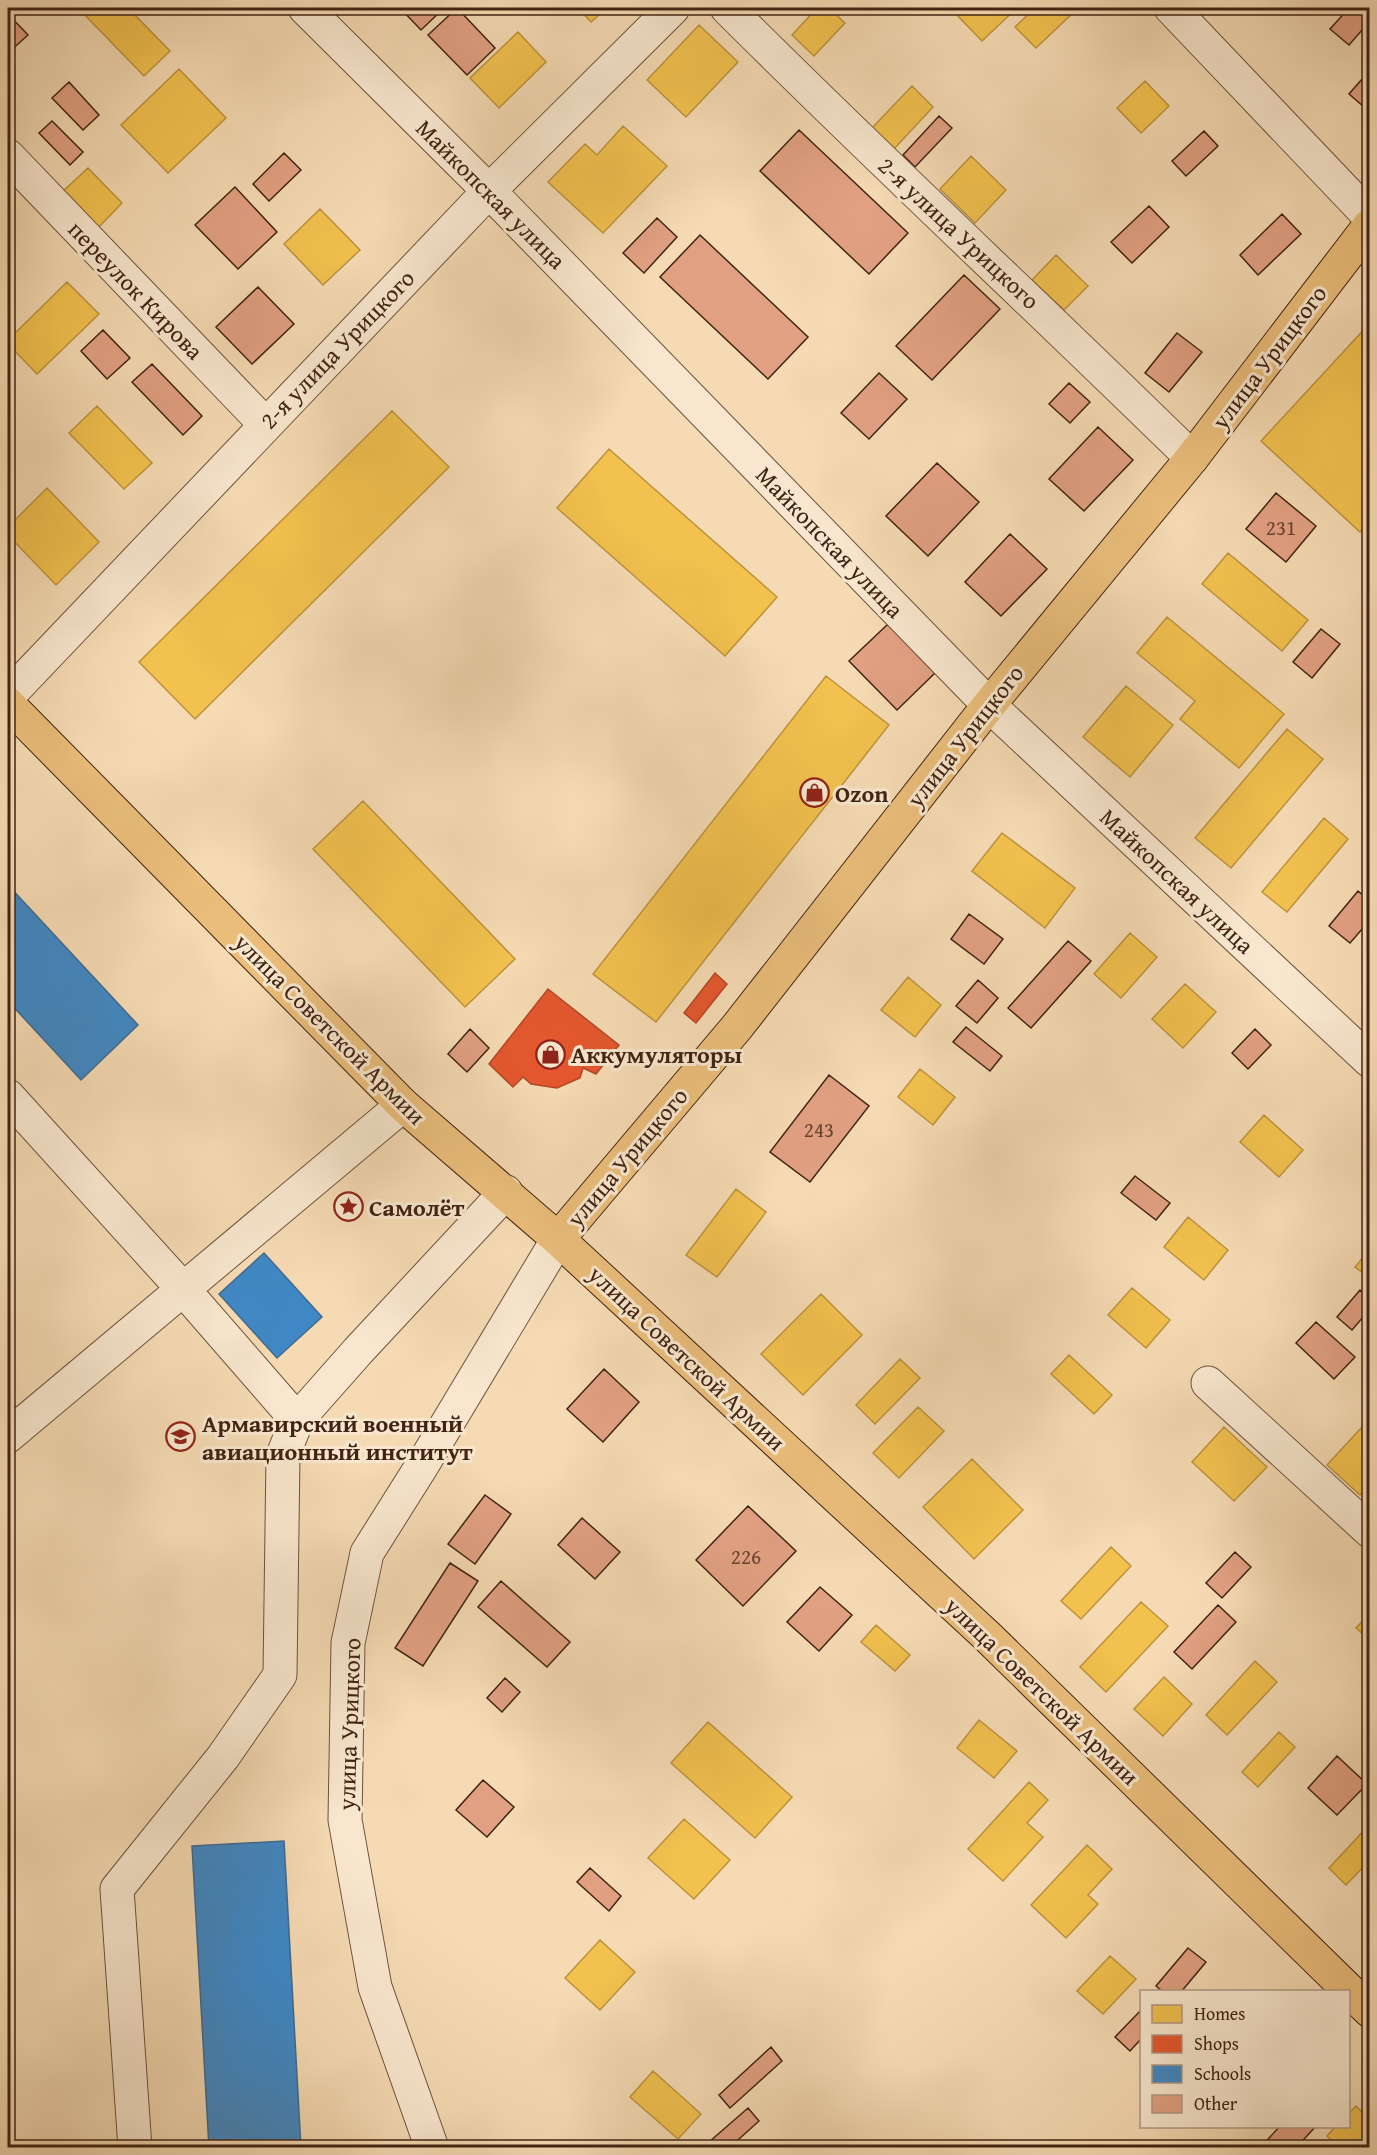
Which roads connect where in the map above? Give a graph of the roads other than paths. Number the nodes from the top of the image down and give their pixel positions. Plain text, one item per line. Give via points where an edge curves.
1 (305, 8) edge
2 (673, 8) edge
3 (727, 8) edge
4 (1171, 8) edge
5 (8, 156) edge
6 (489, 191) junction
7 (1370, 217) edge
8 (1370, 225) edge
9 (265, 424) junction
10 (1192, 458) junction
11 (8, 696) edge
12 (8, 704) edge
13 (988, 705) junction
14 (1370, 1061) edge
15 (8, 1096) edge
16 (403, 1105) junction
17 (506, 1192) junction
18 (558, 1239) junction
19 (183, 1288) junction
20 (1208, 1383) dead end
21 (297, 1420) junction
22 (8, 1436) edge
23 (1370, 1531) edge
24 (1349, 1990) edge
25 (1350, 1991) edge
26 (1370, 2011) edge
27 (135, 2148) edge
28 (432, 2148) edge

1 - 6 street, Майкопская улица
2 - 6 street, 2-я улица Урицкого
3 - 10 street, 2-я улица Урицкого
4 - 7 street
5 - 9 street, переулок Кирова
6 - 9 street, 2-я улица Урицкого
6 - 13 street, Майкопская улица
8 - 10 main road, улица Урицкого
9 - 11 street, 2-я улица Урицкого
10 - 13 main road, улица Урицкого
12 - 16 main road, улица Советской Армии
13 - 14 street, Майкопская улица
13 - 18 main road, улица Урицкого via 737,1027
15 - 19 street
16 - 17 main road, улица Советской Армии
16 - 19 street
17 - 18 main road, улица Советской Армии
17 - 21 street
18 - 24 main road, улица Советской Армии via 987,1635
18 - 28 street, улица Урицкого via 367,1552 348,1643 345,1820 375,1987
19 - 21 street
19 - 22 street
20 - 23 street
21 - 27 street via 283,1455 280,1675 223,1757 117,1889
25 - 26 main road, улица Советской Армии

